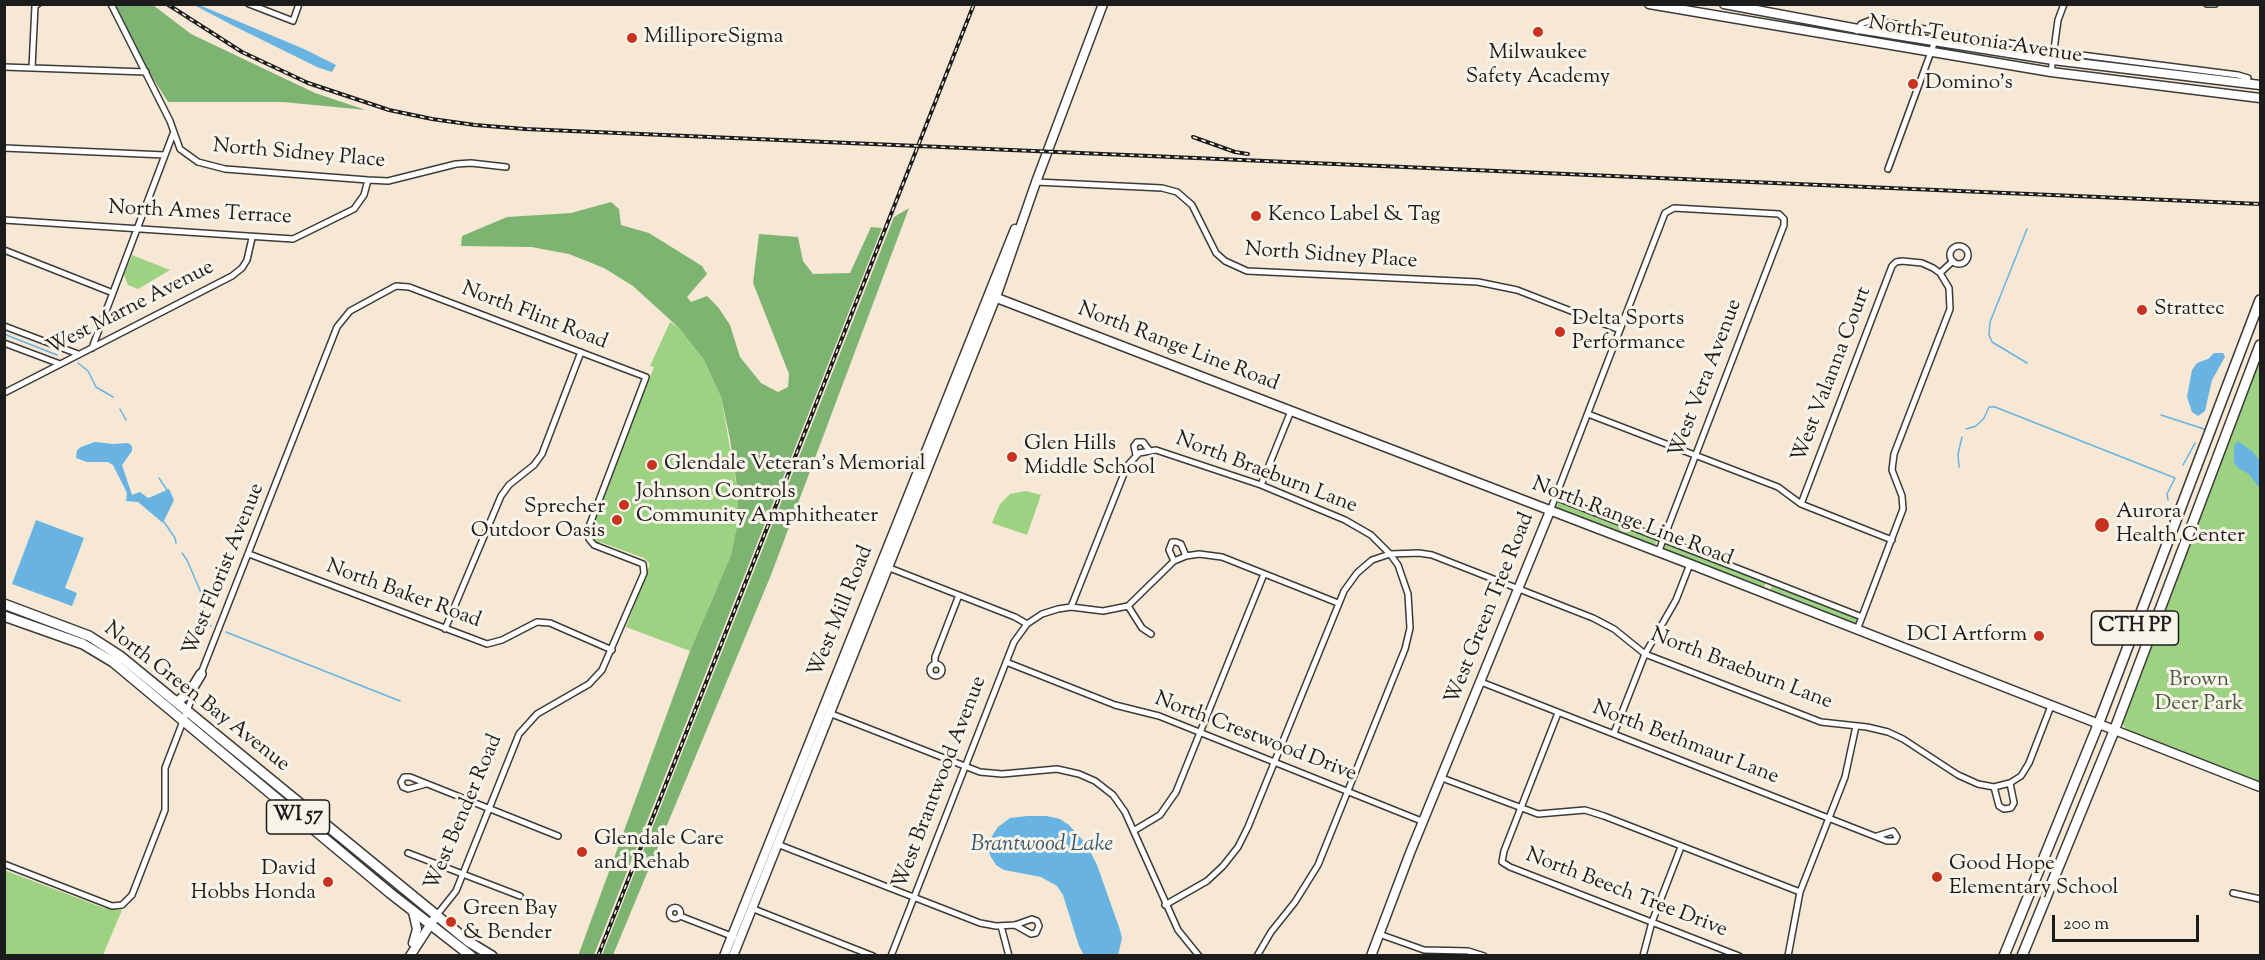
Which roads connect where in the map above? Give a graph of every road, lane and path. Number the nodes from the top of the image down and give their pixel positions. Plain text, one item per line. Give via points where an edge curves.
1 (111, 4) edge
2 (249, 4) edge
3 (299, 4) edge
4 (1104, 4) edge
5 (1649, 4) edge
6 (1724, 4) edge
7 (2064, 4) edge
8 (2207, 4) edge
9 (2216, 4) edge
10 (35, 5) edge
11 (1746, 7) edge
12 (1743, 21) junction
13 (1858, 29) junction
14 (1854, 40) junction
15 (1935, 41) junction
16 (1931, 53) junction
17 (2053, 56) junction
18 (4, 67) edge
19 (32, 68) junction
20 (146, 72) junction
21 (2051, 72) junction
22 (2260, 85) edge
23 (2260, 98) edge
24 (173, 134) junction
25 (4, 148) edge
26 (165, 156) junction
27 (506, 166) dead end
28 (1888, 169) dead end
29 (368, 180) junction
30 (1036, 182) junction
31 (1783, 218) joint
32 (4, 220) edge
33 (137, 227) junction
34 (252, 238) junction
35 (4, 250) edge
36 (1953, 261) dead end
37 (1940, 273) junction
38 (410, 287) joint
39 (113, 292) junction
40 (993, 296) junction
41 (2260, 300) edge
42 (4, 326) edge
43 (1620, 330) junction
44 (4, 343) edge
45 (2260, 345) edge
46 (92, 348) junction
47 (581, 352) junction
48 (78, 354) junction
49 (60, 364) junction
50 (646, 377) joint
51 (4, 393) edge
52 (1291, 411) junction
53 (1588, 414) junction
54 (1149, 450) junction
55 (1136, 455) junction
56 (1695, 456) junction
57 (1261, 485) junction
58 (1555, 497) junction
59 (1801, 504) junction
60 (1550, 511) junction
61 (1663, 540) junction
62 (1892, 540) junction
63 (1658, 553) junction
64 (249, 554) junction
65 (1390, 554) junction
66 (1186, 556) junction
67 (1174, 561) junction
68 (1690, 564) junction
69 (885, 566) junction
70 (1264, 574) junction
71 (1770, 582) junction
72 (1518, 589) junction
73 (1765, 594) junction
74 (959, 596) junction
75 (1338, 603) junction
76 (4, 604) edge
77 (1128, 606) junction
78 (1071, 607) junction
79 (4, 616) edge
80 (1862, 617) junction
81 (1027, 624) junction
82 (445, 629) junction
83 (1857, 630) junction
84 (1151, 634) dead end
85 (612, 650) junction
86 (1645, 654) junction
87 (1006, 662) junction
88 (935, 664) dead end
89 (201, 674) junction
90 (1481, 682) junction
91 (177, 702) junction
92 (2051, 706) junction
93 (187, 710) junction
94 (826, 712) junction
95 (1558, 713) junction
96 (183, 720) junction
97 (2098, 725) junction
98 (1856, 726) junction
99 (2114, 731) junction
100 (1200, 732) junction
101 (1614, 734) junction
102 (231, 746) junction
103 (220, 752) junction
104 (228, 759) junction
105 (1275, 762) junction
106 (964, 766) junction
107 (1442, 778) junction
108 (2010, 783) junction
109 (426, 784) dead end
110 (1994, 787) junction
111 (2260, 788) edge
112 (1347, 791) junction
113 (1520, 808) junction
114 (488, 809) junction
115 (1829, 817) junction
116 (1424, 822) junction
117 (1135, 830) junction
118 (558, 836) dead end
119 (1877, 836) dead end
120 (773, 843) junction
121 (1681, 847) junction
122 (408, 853) dead end
123 (4, 864) edge
124 (463, 875) junction
125 (1800, 892) junction
126 (2233, 893) dead end
127 (519, 896) dead end
128 (914, 898) junction
129 (2260, 899) edge
130 (1165, 905) junction
131 (748, 907) junction
132 (414, 912) junction
133 (436, 916) junction
134 (680, 916) dead end
135 (1652, 922) junction
136 (430, 925) junction
137 (1015, 925) dead end
138 (1001, 926) junction
139 (1379, 934) junction
140 (735, 938) junction
141 (411, 954) edge
142 (471, 956) edge
143 (492, 956) edge
144 (724, 956) edge
145 (733, 956) edge
146 (873, 956) edge
147 (891, 956) edge
148 (1009, 956) edge
149 (1199, 956) edge
150 (1257, 956) edge
151 (1371, 956) edge
152 (1484, 956) edge
153 (1643, 956) edge
154 (1739, 956) edge
155 (1788, 956) edge
156 (2004, 956) edge
157 (2022, 956) edge

1 - 20 street, North Sidney Place
2 - 3 street via 292,21
4 - 30 main road, West Mill Road
5 - 12 main road, North Teutonia Avenue
6 - 11 main road, North Teutonia Avenue
7 - 17 street
8 - 9 street
10 - 19 street
11 - 12 main road
11 - 13 main road, North Teutonia Avenue
12 - 14 main road, North Teutonia Avenue
13 - 14 street
13 - 15 main road, North Teutonia Avenue
13 - 17 street, North Teutonia Avenue via 1871,20
14 - 16 main road, North Teutonia Avenue
15 - 16 street
15 - 17 main road, North Teutonia Avenue
16 - 21 main road, North Teutonia Avenue
16 - 28 street
17 - 21 street
17 - 22 main road, North Teutonia Avenue via 2248,80
18 - 19 street
19 - 20 street
20 - 24 street, North Sidney Place
21 - 23 main road, North Teutonia Avenue
24 - 26 street
24 - 29 street, North Sidney Place via 180,149 198,162 225,169
25 - 26 street
26 - 33 street
27 - 29 street, North Sidney Place via 456,164 388,181
29 - 34 street, North Ames Terrace via 364,195 354,208 304,235 285,240
30 - 40 main road, West Mill Road
30 - 43 street, North Sidney Place via 1177,192 1192,205 1216,253 1247,271 1478,282 1517,290
31 - 43 street, West Green Tree Road via 1775,213 1669,210
31 - 56 street, West Vera Avenue via 1784,225
32 - 33 street, North Ames Terrace
33 - 34 street, North Ames Terrace
33 - 39 street
34 - 46 street, West Marne Avenue via 247,260 232,276
35 - 39 street
36 - 37 street
37 - 59 street, West Valanna Court via 1922,263 1900,261 1892,266
37 - 62 street via 1949,288 1951,303 1894,454 1892,470 1903,503
38 - 47 street, North Flint Road
38 - 64 street, West Florist Avenue via 396,286 350,311 339,323
39 - 46 street
40 - 52 main road, North Range Line Road
40 - 69 main road, West Mill Road
41 - 97 main road, CTH PP
42 - 48 street
43 - 53 street, West Green Tree Road
44 - 49 street
45 - 99 main road, CTH PP
46 - 48 street, West Marne Avenue
47 - 50 street, North Flint Road
47 - 82 street via 542,454 501,496
48 - 49 street, West Marne Avenue
49 - 51 street, West Marne Avenue
50 - 85 street, West Bender Road via 587,528 587,536 594,545 644,566
52 - 57 street
52 - 60 main road, North Range Line Road
53 - 56 street
53 - 58 street, West Green Tree Road
54 - 55 street, North Braeburn Lane
54 - 55 street, North Braeburn Lane via 1143,442 1137,442
54 - 57 street, North Braeburn Lane
55 - 78 street via 1125,472
56 - 59 street via 1778,487
56 - 61 street, West Vera Avenue
57 - 65 street, North Braeburn Lane via 1359,526
58 - 60 street, West Green Tree Road
58 - 61 street
59 - 62 street
60 - 63 main road, North Range Line Road
60 - 72 main road, West Green Tree Road
61 - 63 street, West Vera Avenue
61 - 71 street
62 - 80 street
63 - 68 main road, North Range Line Road
64 - 82 street, North Baker Road
64 - 89 street, West Florist Avenue
65 - 72 street, North Braeburn Lane via 1432,555
65 - 75 street via 1372,560 1357,573
65 - 112 street via 1408,594 1410,628
66 - 67 street
66 - 67 street via 1180,544 1172,542 1169,550
66 - 70 street via 1222,557
67 - 77 street
68 - 73 main road, North Range Line Road
68 - 86 street via 1676,600
69 - 74 street
69 - 94 main road, West Mill Road
70 - 75 street
70 - 100 street
71 - 73 street
71 - 80 street
72 - 86 street, North Braeburn Lane via 1600,621
72 - 90 main road, West Green Tree Road
73 - 83 main road, North Range Line Road
74 - 81 street
74 - 88 street
75 - 105 street
76 - 91 main road, North Green Bay Avenue / WI 57 via 89,636
77 - 78 street via 1095,611
77 - 84 street via 1142,628
78 - 81 street via 1042,614
79 - 96 main road, North Green Bay Avenue / WI 57 via 83,644 108,659
80 - 83 street
81 - 87 street, West Brantwood Avenue
82 - 85 street, North Baker Road via 487,644 537,622
83 - 92 main road, North Range Line Road
85 - 114 street, West Bender Road via 590,684 537,714 524,727
86 - 98 street, North Braeburn Lane via 1821,722
86 - 101 street
87 - 100 street, North Crestwood Drive via 1115,705
87 - 106 street, West Brantwood Avenue
89 - 91 main road via 190,692
89 - 93 street, West Florist Avenue
90 - 95 street, North Bethmaur Lane
90 - 107 main road, West Green Tree Road
91 - 93 main road, North Green Bay Avenue / WI 57
92 - 97 main road, North Range Line Road
92 - 108 street via 2029,763
93 - 96 street, West Florist Avenue
93 - 102 main road, North Green Bay Avenue / WI 57
94 - 106 street
94 - 120 main road, West Mill Road
95 - 101 street, North Bethmaur Lane
95 - 113 street
96 - 103 main road, North Green Bay Avenue / WI 57
96 - 123 street, West Florist Avenue via 165,768 165,810 132,895 122,905 112,906
97 - 99 main road, North Range Line Road
97 - 156 main road, CTH PP
98 - 110 street, North Braeburn Lane via 1888,732 1958,775
98 - 115 street via 1845,777
99 - 111 main road, North Range Line Road
99 - 157 main road, CTH PP
100 - 105 street, North Crestwood Drive
100 - 117 street via 1176,792 1160,815
101 - 115 street, North Bethmaur Lane
102 - 103 main road
102 - 104 main road
102 - 133 main road, North Green Bay Avenue / WI 57
103 - 104 main road, North Green Bay Avenue / WI 57
104 - 132 main road, North Green Bay Avenue / WI 57
105 - 112 street, North Crestwood Drive
105 - 130 street via 1231,857 1198,888
106 - 117 street via 990,774 1056,769 1079,774 1113,795
106 - 128 street, West Brantwood Avenue
107 - 113 street
107 - 116 main road, West Green Tree Road
108 - 110 street
108 - 110 street via 2014,803 2011,808 1999,806
109 - 114 street
112 - 116 street, North Crestwood Drive
112 - 150 street via 1312,876
113 - 121 street via 1538,814 1585,810
113 - 135 street, North Beech Tree Drive via 1502,861
114 - 118 street
114 - 124 street, West Bender Road
115 - 119 street, North Bethmaur Lane
115 - 125 street
116 - 139 main road, West Green Tree Road
117 - 130 street
120 - 128 street
120 - 131 main road, West Mill Road
121 - 125 street
121 - 135 street
122 - 124 street
124 - 127 street
124 - 133 street, West Bender Road
125 - 155 street
126 - 129 street
128 - 138 street via 980,923
128 - 147 street, West Brantwood Avenue
130 - 149 street via 1178,930
131 - 140 main road, West Mill Road
131 - 146 street
132 - 136 main road, North Green Bay Avenue / WI 57
132 - 141 main road via 417,929
133 - 136 main road, West Bender Road
133 - 143 main road, North Green Bay Avenue / WI 57
134 - 140 street
135 - 153 street
135 - 154 street, North Beech Tree Drive
136 - 141 main road, West Bender Road
136 - 142 main road, North Green Bay Avenue / WI 57
137 - 138 street
138 - 148 street
139 - 151 main road, West Green Tree Road
139 - 152 street via 1424,950 1468,951
140 - 144 main road, West Mill Road
140 - 145 main road, West Mill Road

